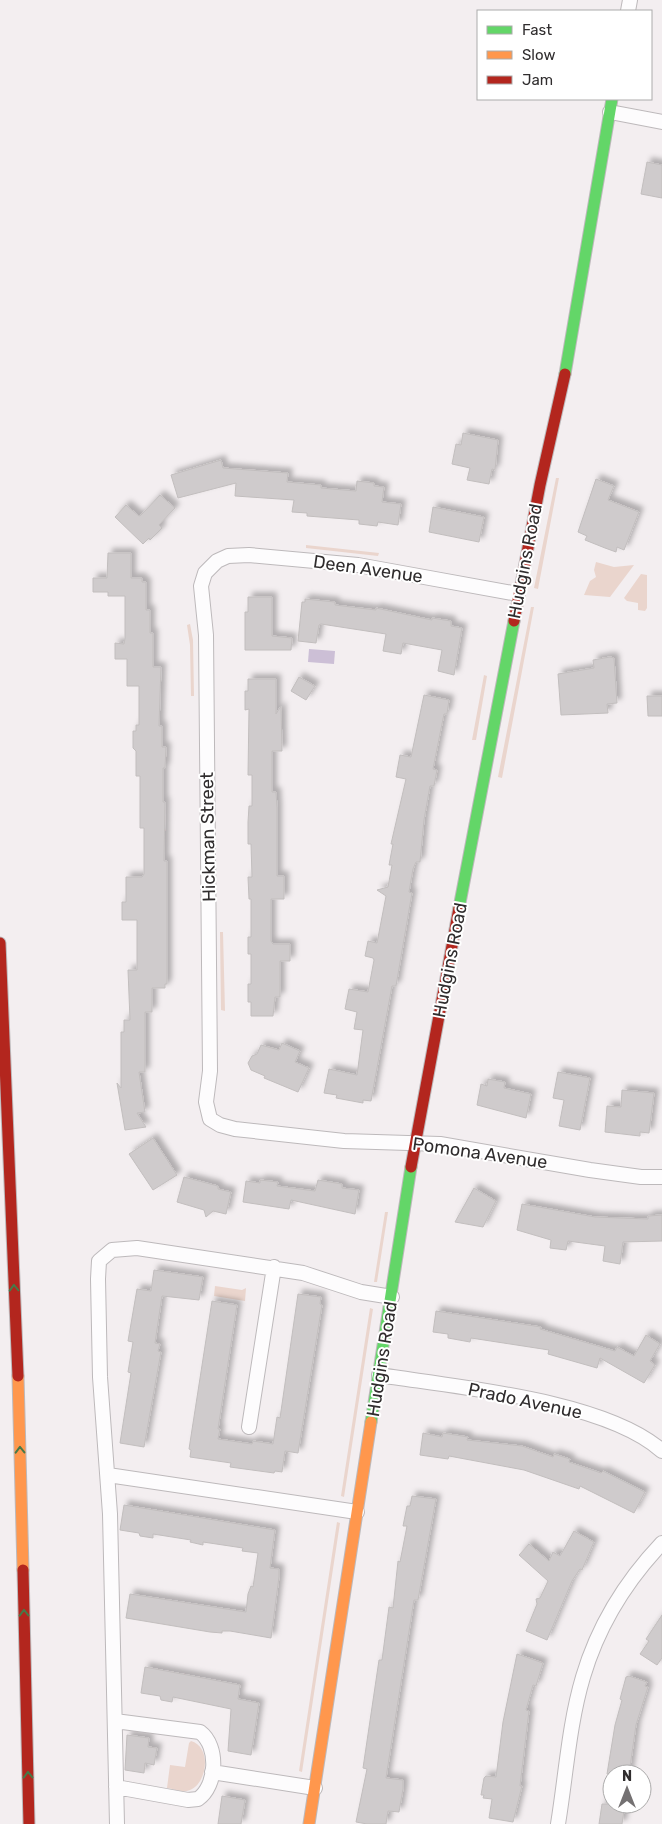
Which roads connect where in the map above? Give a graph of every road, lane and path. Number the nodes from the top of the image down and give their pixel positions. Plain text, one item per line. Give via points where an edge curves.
1 (611, 106) edge
2 (662, 122) edge
3 (217, 561) joint
4 (518, 594) junction
5 (0, 942) edge
6 (210, 1119) joint
7 (415, 1142) junction
8 (662, 1176) edge
9 (274, 1267) junction
10 (392, 1297) junction
11 (379, 1375) junction
12 (249, 1427) dead end
13 (662, 1451) edge
14 (108, 1475) junction
15 (357, 1512) junction
16 (662, 1543) edge
17 (115, 1721) junction
18 (212, 1772) junction
19 (116, 1787) junction
20 (315, 1788) junction
21 (29, 1824) edge
22 (118, 1824) edge
23 (309, 1824) edge
24 (558, 1824) edge

1 - 2 street
1 - 4 main road, Hudgins Road via 570,350
3 - 4 street, Deen Avenue via 239,554 321,561
3 - 6 street, Hickman Street via 205,573 201,586 206,635 210,1063 206,1102
4 - 7 main road, Hudgins Road
21 -> 5 main road via 19,1407
6 - 7 street, Pomona Avenue via 235,1129 307,1138
7 - 8 street, Pomona Avenue via 590,1170 641,1177
7 - 10 main road, Hudgins Road
9 - 10 street via 361,1292
9 - 12 street
9 - 14 street via 128,1247 112,1250 99,1261 100,1385
10 - 11 main road, Hudgins Road
11 - 13 street, Prado Avenue via 564,1407 620,1426
11 - 15 main road, Hudgins Road
14 - 15 street
14 - 17 street
15 - 20 main road, Hudgins Road
16 - 24 street via 629,1582 604,1623 584,1674 574,1716
17 - 18 street via 200,1732 212,1748
17 - 19 street
18 - 19 street via 206,1791 193,1800
18 - 20 street
19 - 22 street
20 - 23 main road, Hudgins Road

